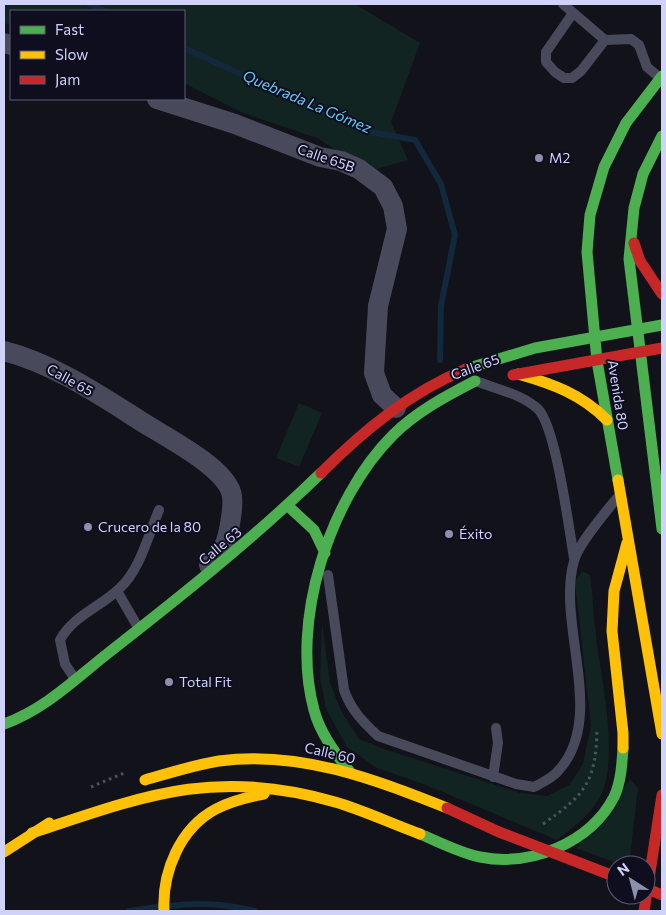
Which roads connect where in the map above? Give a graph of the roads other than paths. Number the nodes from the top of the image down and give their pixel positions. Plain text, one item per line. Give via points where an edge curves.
1 (563, 4) edge
2 (573, 13) junction
3 (605, 40) junction
4 (661, 77) edge
5 (160, 100) edge
6 (662, 136) edge
7 (630, 234) junction
8 (662, 294) edge
9 (662, 325) edge
10 (638, 329) junction
11 (594, 337) junction
12 (662, 348) edge
13 (4, 351) edge
14 (642, 353) junction
15 (597, 361) junction
16 (518, 374) junction
17 (445, 378) junction
18 (475, 381) junction
19 (396, 408) junction
20 (607, 420) junction
21 (619, 495) junction
22 (288, 506) junction
23 (159, 510) dead end
24 (662, 528) edge
25 (627, 543) junction
26 (325, 553) junction
27 (574, 558) junction
28 (117, 591) junction
29 (188, 592) junction
30 (140, 630) junction
31 (75, 680) junction
32 (4, 724) edge
33 (496, 728) dead end
34 (662, 734) edge
35 (350, 772) junction
36 (494, 777) junction
37 (137, 783) dead end
38 (280, 790) junction
39 (662, 795) edge
40 (92, 800) dead end
41 (32, 833) junction
42 (4, 852) edge
43 (606, 873) edge
44 (164, 911) edge
45 (644, 911) edge

1 - 2 lane
2 - 3 lane
2 - 3 lane via 546,52 546,62 555,72 564,78 572,78
3 - 4 lane via 631,40 639,46 647,67
4 - 11 main road, Avenida 80 via 619,136 604,167 590,215 587,252
5 - 19 street, Calle 65B via 236,124 320,157 341,161 360,169 383,187 393,206 397,229 378,306 374,373 382,395
6 - 7 main road, Avenida 80 via 643,174
7 - 8 main road via 640,261
7 - 10 main road, Avenida 80 via 629,259
9 - 10 main road, Calle 65
10 - 11 main road, Calle 65
10 - 14 main road, Avenida 80
11 - 15 main road, Avenida 80
11 - 17 main road, Calle 65 via 516,352
12 - 14 main road, Calle 65
13 - 29 street, Calle 65 via 41,364 119,407 186,449 222,478 231,491 233,502 225,546
14 - 15 main road, Calle 65
14 - 24 main road, Avenida 80
15 - 16 main road, Calle 65
15 - 20 main road, Avenida 80
16 - 18 main road, Calle 65
16 - 20 main road via 568,390 590,402
17 - 18 main road, Calle 65
17 - 19 main road, Calle 63
18 - 26 main road via 424,409 391,437 339,512
18 - 27 lane via 526,399 540,411 552,443
19 - 22 main road, Calle 63 via 325,467
20 - 21 main road, Avenida 80
21 - 25 main road, Avenida 80
21 - 27 lane
22 - 26 main road via 314,530
22 - 29 main road, Calle 63
23 - 28 lane via 133,571
25 - 34 main road, Avenida 80
25 - 38 main road via 613,599 614,651 625,748 623,771 601,816 581,835 530,858 493,860 336,802
26 - 35 main road via 312,612 308,681 322,732
26 - 36 lane via 344,690 355,712 378,736
27 - 36 lane via 569,591 580,703 575,742 559,771 534,787
28 - 30 lane
28 - 31 lane via 72,623 60,640 65,664
29 - 30 main road, Calle 63
30 - 31 main road, Calle 63
31 - 32 main road, Calle 63 via 37,709
33 - 36 lane via 498,743
35 - 37 main road, Calle 60 via 303,761 266,758 192,766
35 - 43 main road, Calle 60, bridge
38 - 41 main road via 237,785 183,789 155,794
38 - 44 main road via 241,799 203,817 174,855 167,877
39 - 45 main road
40 - 41 main road
41 - 42 main road

